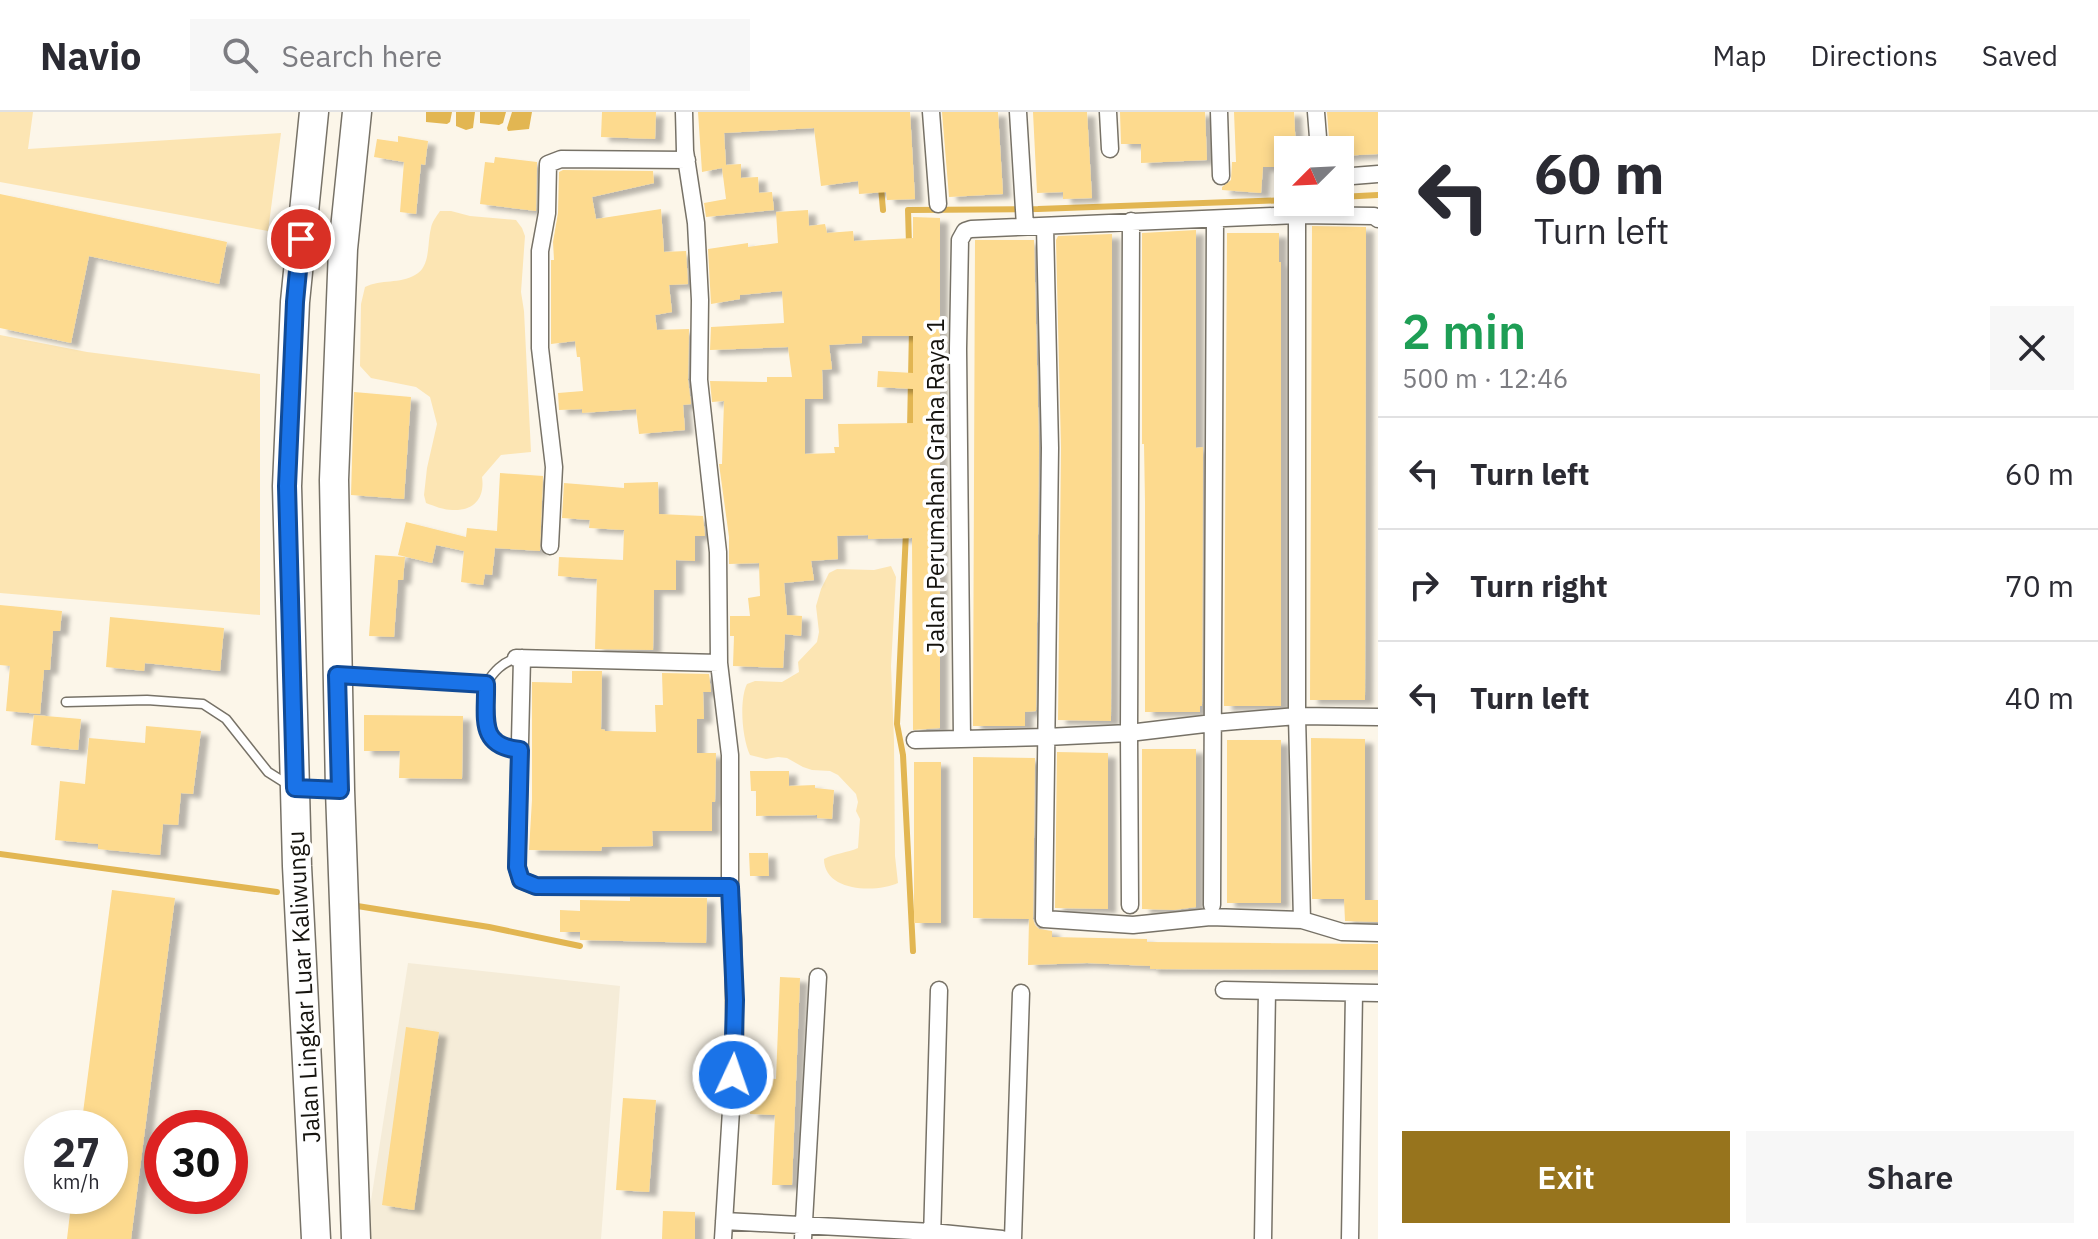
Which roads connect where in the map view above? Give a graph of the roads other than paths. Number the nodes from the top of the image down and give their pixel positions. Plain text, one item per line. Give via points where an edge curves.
1 (314, 112) edge
2 (357, 112) edge
3 (684, 112) edge
4 (931, 112) edge
5 (1018, 112) edge
6 (1108, 112) edge
7 (1219, 112) edge
8 (1316, 112) edge
9 (1318, 136) edge
10 (1110, 149) dead end
11 (687, 160) junction
12 (1378, 174) edge
13 (1221, 176) dead end
14 (1354, 176) edge
15 (938, 204) dead end
16 (1276, 216) edge
17 (1297, 216) edge
18 (1354, 216) edge
19 (1024, 217) junction
20 (1215, 219) junction
21 (1378, 219) edge
22 (1131, 221) junction
23 (1045, 226) junction
24 (550, 546) dead end
25 (519, 658) junction
26 (719, 663) junction
27 (337, 675) junction
28 (486, 684) junction
29 (66, 702) dead end
30 (1297, 716) junction
31 (1378, 717) edge
32 (1213, 723) junction
33 (1129, 733) junction
34 (1046, 737) junction
35 (962, 739) junction
36 (915, 740) dead end
37 (520, 750) junction
38 (295, 788) junction
39 (340, 790) junction
40 (730, 887) junction
41 (1130, 905) dead end
42 (1212, 905) dead end
43 (1302, 920) junction
44 (1378, 933) edge
45 (818, 977) dead end
46 (939, 990) dead end
47 (1224, 990) dead end
48 (1267, 991) junction
49 (1021, 993) dead end
50 (1354, 993) junction
51 (1378, 993) edge
52 (724, 1221) junction
53 (804, 1233) edge
54 (932, 1236) edge
55 (316, 1239) edge
56 (356, 1239) edge
57 (723, 1239) edge
58 (1002, 1239) edge
59 (1013, 1239) edge
60 (1263, 1239) edge
61 (1350, 1239) edge

1 - 38 highway, Jalan Lingkar Luar Kaliwungu via 295,302 287,486
2 - 27 highway, Jalan Lingkar Luar Kaliwungu via 343,249 334,480
3 - 11 street
4 - 15 street
5 - 19 street
6 - 10 street
7 - 13 street
8 - 9 street
11 - 24 street via 561,159 548,164 540,251 540,348 554,467
11 - 26 street via 696,223 699,380 718,552
12 - 14 street
16 - 20 street, Jalan Perumahan Graha Raya 1
17 - 30 street
18 - 21 street, Jalan Perumahan Graha Raya 1
19 - 23 street, Jalan Perumahan Graha Raya 1
19 - 35 street, Jalan Perumahan Graha Raya 1 via 965,231 960,240
20 - 22 street, Jalan Perumahan Graha Raya 1
20 - 32 street
22 - 23 street, Jalan Perumahan Graha Raya 1
22 - 33 street
23 - 34 street via 1050,448
25 - 26 street
25 - 28 lane via 506,661
25 - 37 street
26 - 40 street via 730,755
27 - 28 lane
27 - 39 highway, Jalan Lingkar Luar Kaliwungu
28 - 37 lane via 487,731 503,748
29 - 38 lane via 203,704 226,719 268,772
30 - 31 street
30 - 32 street
30 - 43 street
32 - 33 street
32 - 42 street
33 - 34 street
33 - 41 street
34 - 35 street
34 - 43 street via 1044,919 1133,925 1210,917
35 - 36 street
37 - 40 street via 521,880 536,886
38 - 39 lane
38 - 55 highway, Jalan Lingkar Luar Kaliwungu
39 - 56 highway, Jalan Lingkar Luar Kaliwungu
40 - 52 street via 735,1046
43 - 44 street via 1342,932
45 - 53 street
46 - 54 street
47 - 48 street
48 - 50 street
48 - 60 street
49 - 59 street
50 - 51 street
50 - 61 street
52 - 53 street
52 - 57 street
53 - 54 street
54 - 58 street

